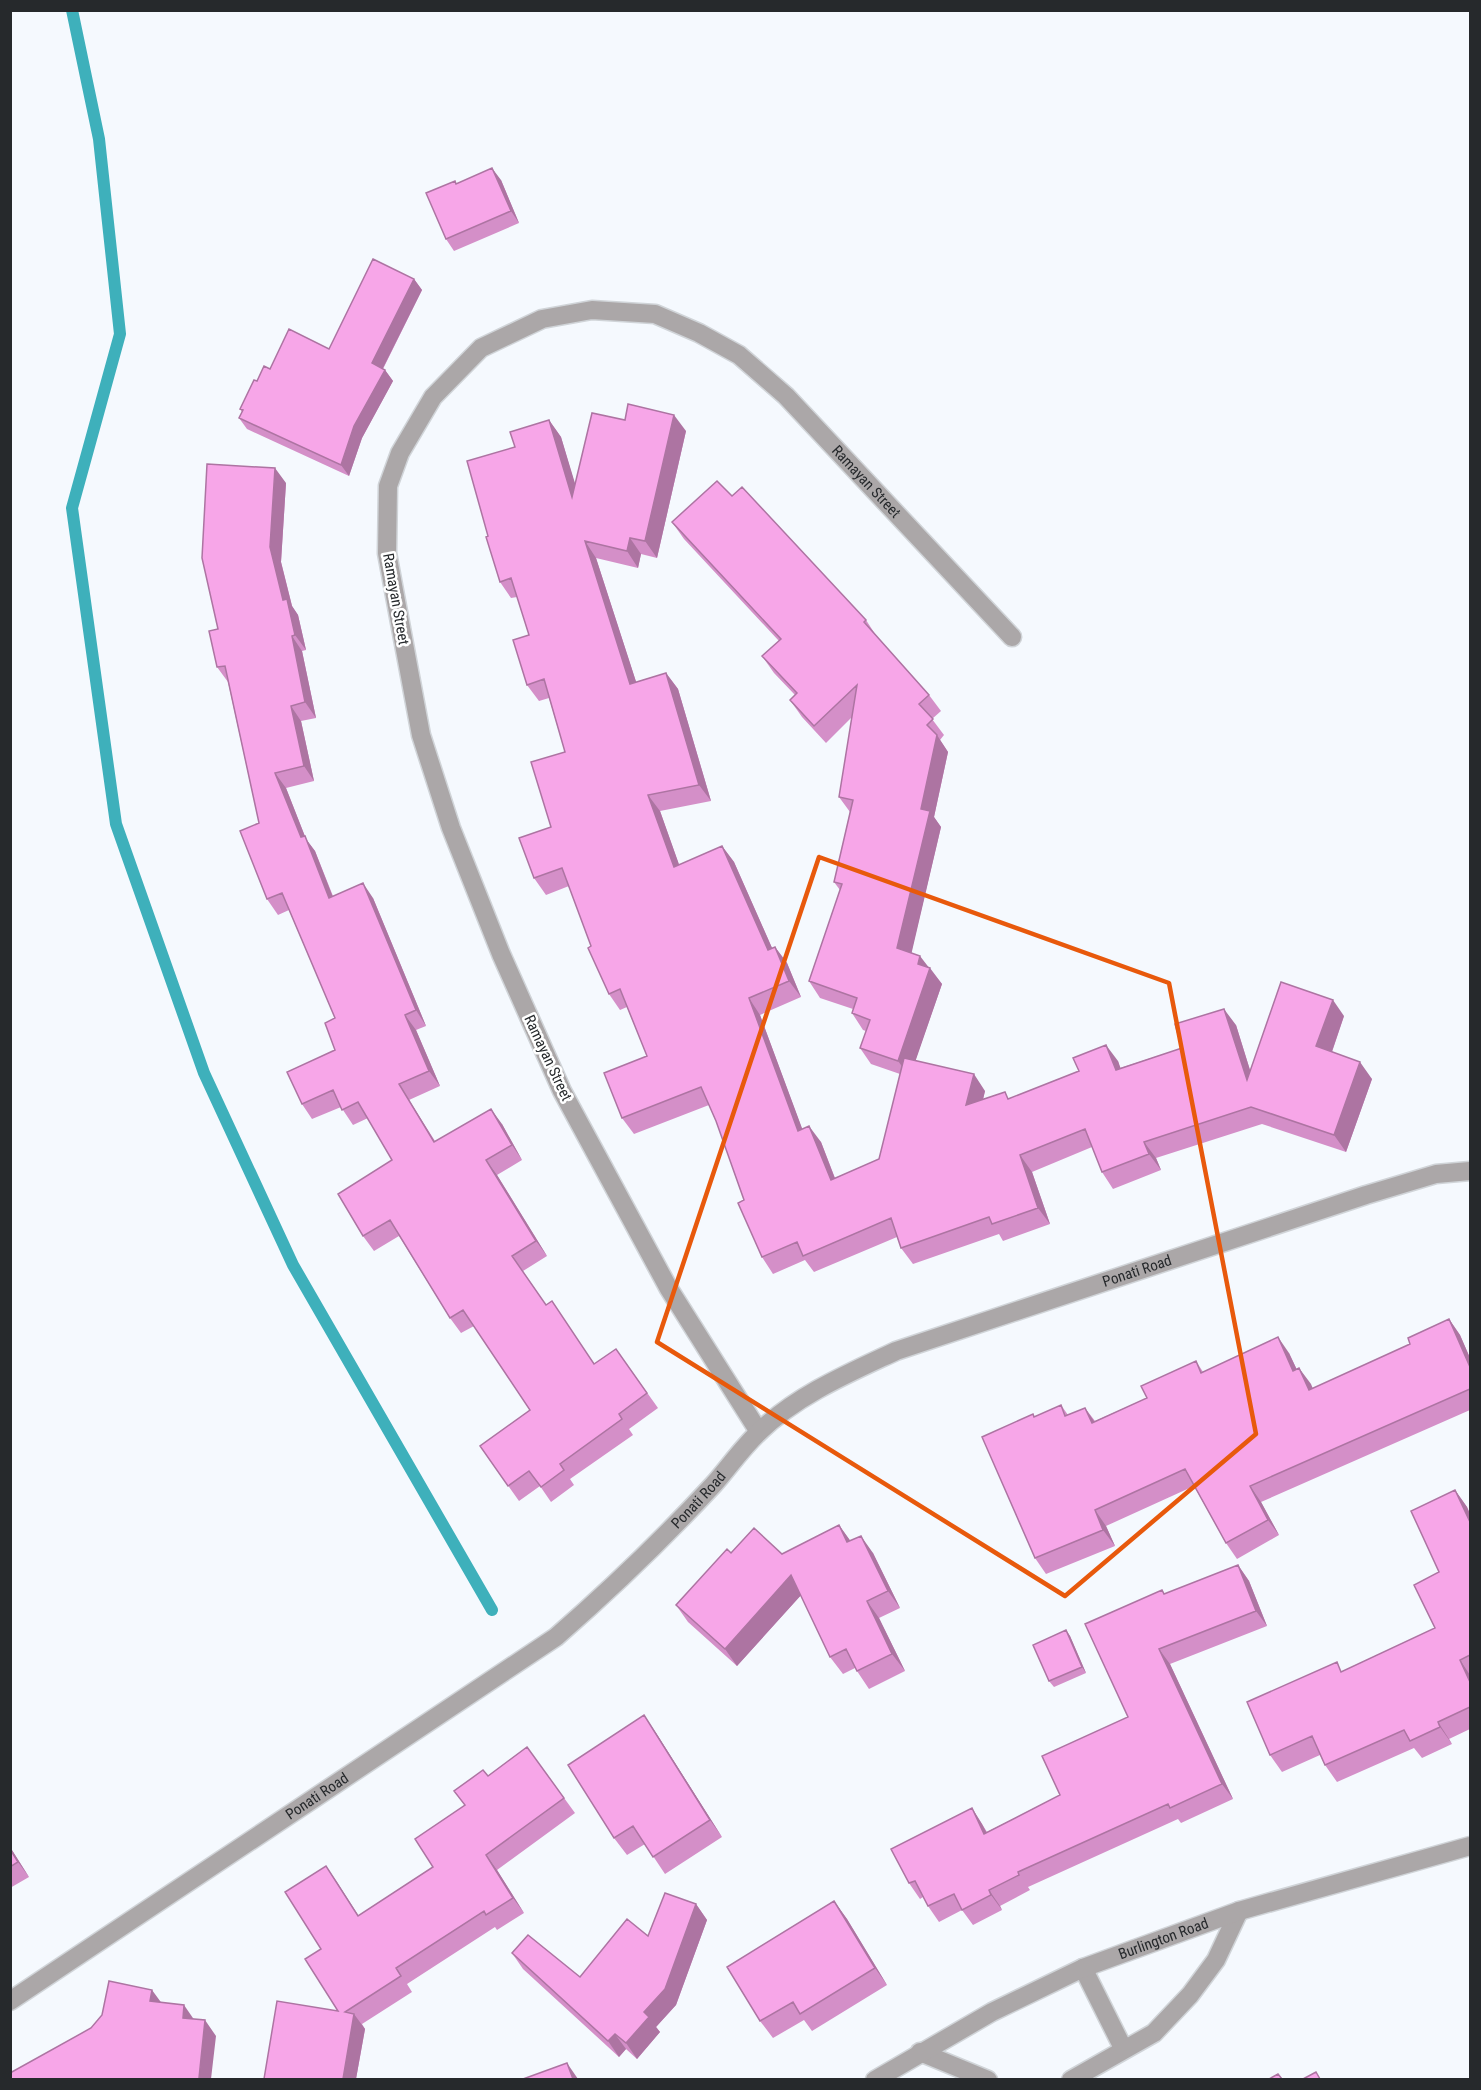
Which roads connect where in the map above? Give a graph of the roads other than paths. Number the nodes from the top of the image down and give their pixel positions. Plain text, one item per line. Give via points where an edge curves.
1 (1012, 637) dead end
2 (1470, 1171) edge
3 (759, 1432) junction
4 (1470, 1846) edge
5 (1239, 1911) junction
6 (1083, 1968) junction
7 (10, 2001) edge
8 (1124, 2050) junction
9 (920, 2052) junction
10 (875, 2079) edge
11 (988, 2079) edge
12 (1071, 2079) edge

1 - 3 street, Ramayan Street via 786,396 739,355 655,314 592,310 542,319 481,348 433,397 400,453 388,486 387,553 421,735 451,828 562,1091 669,1289
2 - 3 street, Ponati Road via 1436,1174 1366,1195 896,1351 841,1376
3 - 7 street, Ponati Road via 635,1564 556,1637
4 - 5 street, Burlington Road
5 - 6 street, Burlington Road
5 - 8 street via 1216,1960 1190,1995 1154,2032
6 - 8 street
6 - 9 street, Burlington Road
8 - 12 street
9 - 10 street, Burlington Road
9 - 11 street

